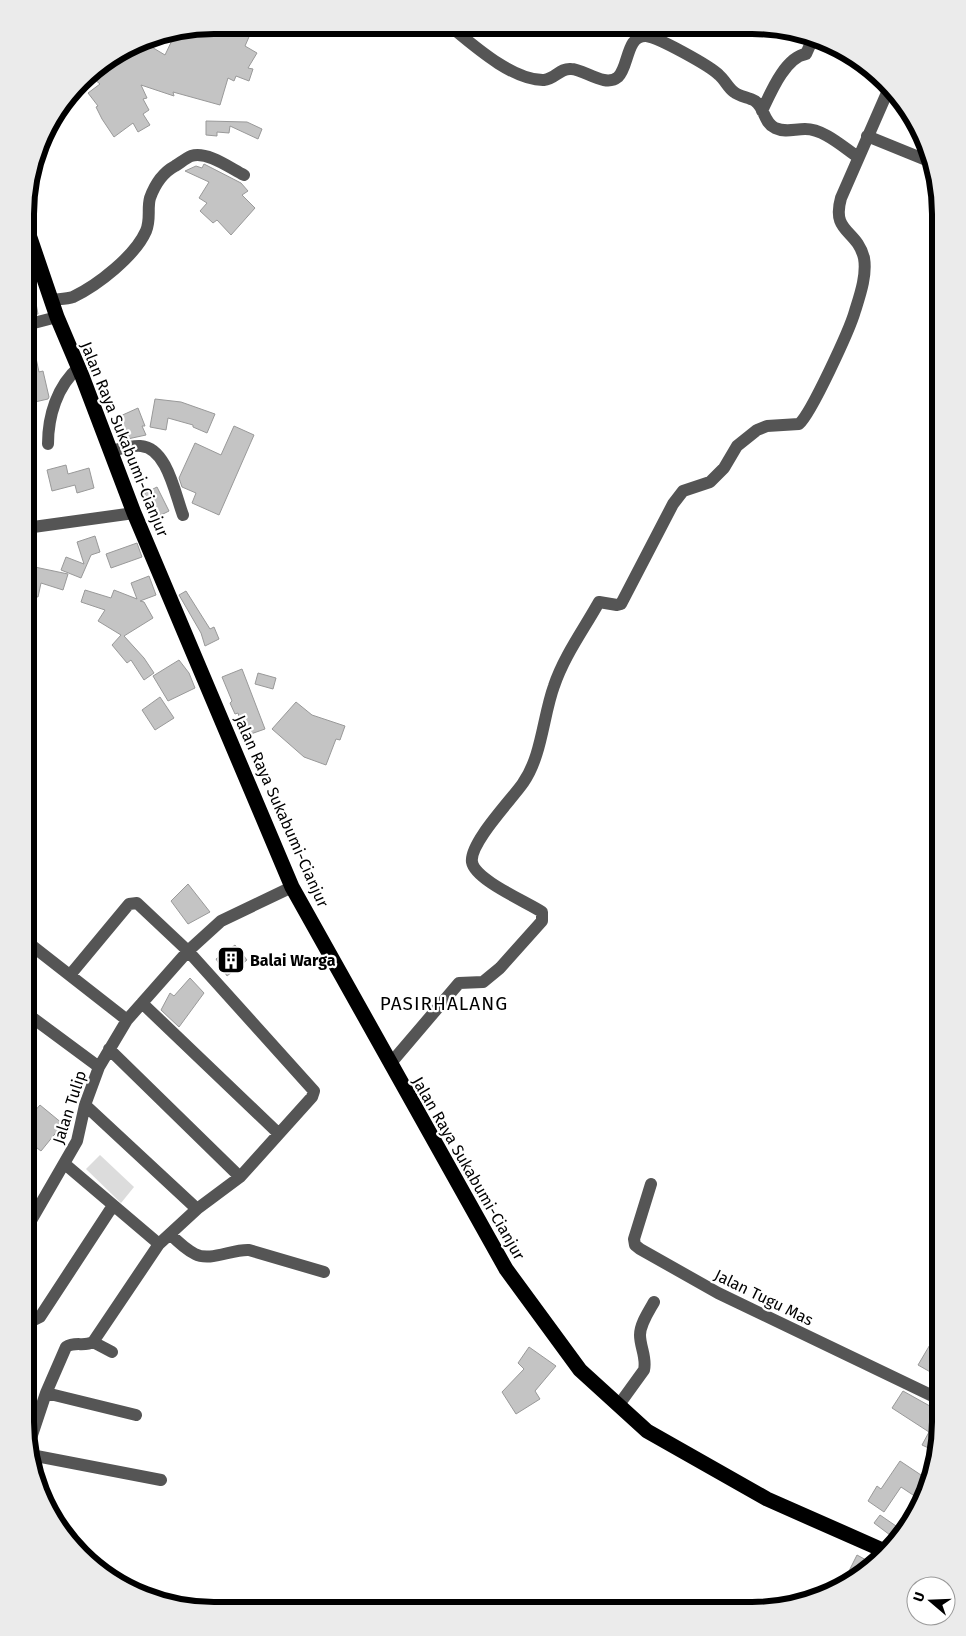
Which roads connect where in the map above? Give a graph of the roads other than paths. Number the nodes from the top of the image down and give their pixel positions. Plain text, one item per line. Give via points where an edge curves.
1 (461, 34) edge
2 (811, 43) edge
3 (887, 93) edge
4 (762, 111) junction
5 (867, 136) junction
6 (858, 157) junction
7 (924, 159) edge
8 (244, 175) dead end
9 (34, 252) edge
10 (51, 300) junction
11 (57, 317) junction
12 (34, 323) edge
13 (79, 367) junction
14 (48, 444) dead end
15 (110, 451) junction
16 (134, 513) junction
17 (183, 515) dead end
18 (34, 527) edge
19 (292, 886) junction
20 (34, 947) edge
21 (188, 951) junction
22 (70, 975) junction
23 (142, 1003) junction
24 (34, 1019) edge
25 (126, 1020) junction
26 (108, 1049) junction
27 (390, 1064) junction
28 (99, 1067) junction
29 (85, 1105) junction
30 (278, 1133) junction
31 (66, 1165) junction
32 (240, 1177) junction
33 (651, 1184) dead end
34 (112, 1207) junction
35 (197, 1209) junction
36 (34, 1215) edge
37 (170, 1234) junction
38 (159, 1244) junction
39 (324, 1272) dead end
40 (654, 1302) dead end
41 (34, 1320) edge
42 (93, 1342) junction
43 (112, 1352) dead end
44 (46, 1393) junction
45 (932, 1396) edge
46 (618, 1406) junction
47 (136, 1415) dead end
48 (34, 1429) edge
49 (37, 1456) edge
50 (161, 1480) dead end
51 (881, 1549) edge

1 - 4 street via 512,72 535,80 554,78 571,69 614,79 621,73 632,43 640,36 646,36 673,47 718,73 734,92 755,101
2 - 4 street via 806,54 796,58 780,75
3 - 5 street
4 - 6 street via 774,127 786,131 814,131
5 - 6 street
5 - 7 street
6 - 27 street via 837,211 838,220 860,248 864,259 863,282 855,313 810,408 799,424 767,426 757,430 737,446 724,468 710,482 683,491 673,504 621,604 599,602 554,684 532,768 491,823 473,855 472,862 478,872 502,890 542,912 542,921 483,982 459,983
8 - 10 street via 214,159 198,156 191,156 169,169 155,188 150,200 147,228 136,246 94,285 71,298
9 - 10 highway, Jalan Raya Sukabumi-Cianjur
10 - 11 highway, Jalan Raya Sukabumi-Cianjur
11 - 12 street
11 - 13 highway, Jalan Raya Sukabumi-Cianjur
13 - 14 street via 67,377 57,399 48,423
13 - 15 highway, Jalan Raya Sukabumi-Cianjur
15 - 16 highway, Jalan Raya Sukabumi-Cianjur
15 - 17 street via 140,446 156,452 163,461
16 - 18 street
16 - 19 highway, Jalan Raya Sukabumi-Cianjur
19 - 21 street, Jalan Tulip via 221,921
19 - 27 highway, Jalan Raya Sukabumi-Cianjur
20 - 22 street
21 - 22 street via 137,903 132,902
21 - 23 street, Jalan Tulip
21 - 30 street via 312,1086 312,1097
22 - 25 street
23 - 25 street, Jalan Tulip
23 - 30 street
24 - 28 street
25 - 26 street, Jalan Tulip
26 - 28 street, Jalan Tulip
26 - 32 street
27 - 46 highway, Jalan Raya Sukabumi-Cianjur via 506,1269 580,1370
28 - 29 street, Jalan Tulip
29 - 31 street, Jalan Tulip via 77,1142
29 - 35 street
30 - 32 street
31 - 34 street
31 - 36 street, Jalan Tulip
32 - 35 street
33 - 45 street, Jalan Tugu Mas via 634,1239 640,1249 718,1293
34 - 38 street
34 - 41 street via 40,1316
35 - 37 street
37 - 38 street
37 - 39 street via 190,1251 203,1257 249,1250
38 - 42 street
40 - 46 street via 640,1335 646,1364 644,1370
42 - 43 street
42 - 44 street via 87,1346 73,1344 66,1347
44 - 47 street
44 - 48 street
46 - 51 highway, Jalan Raya Sukabumi-Cianjur via 655,1436 767,1499
49 - 50 street

